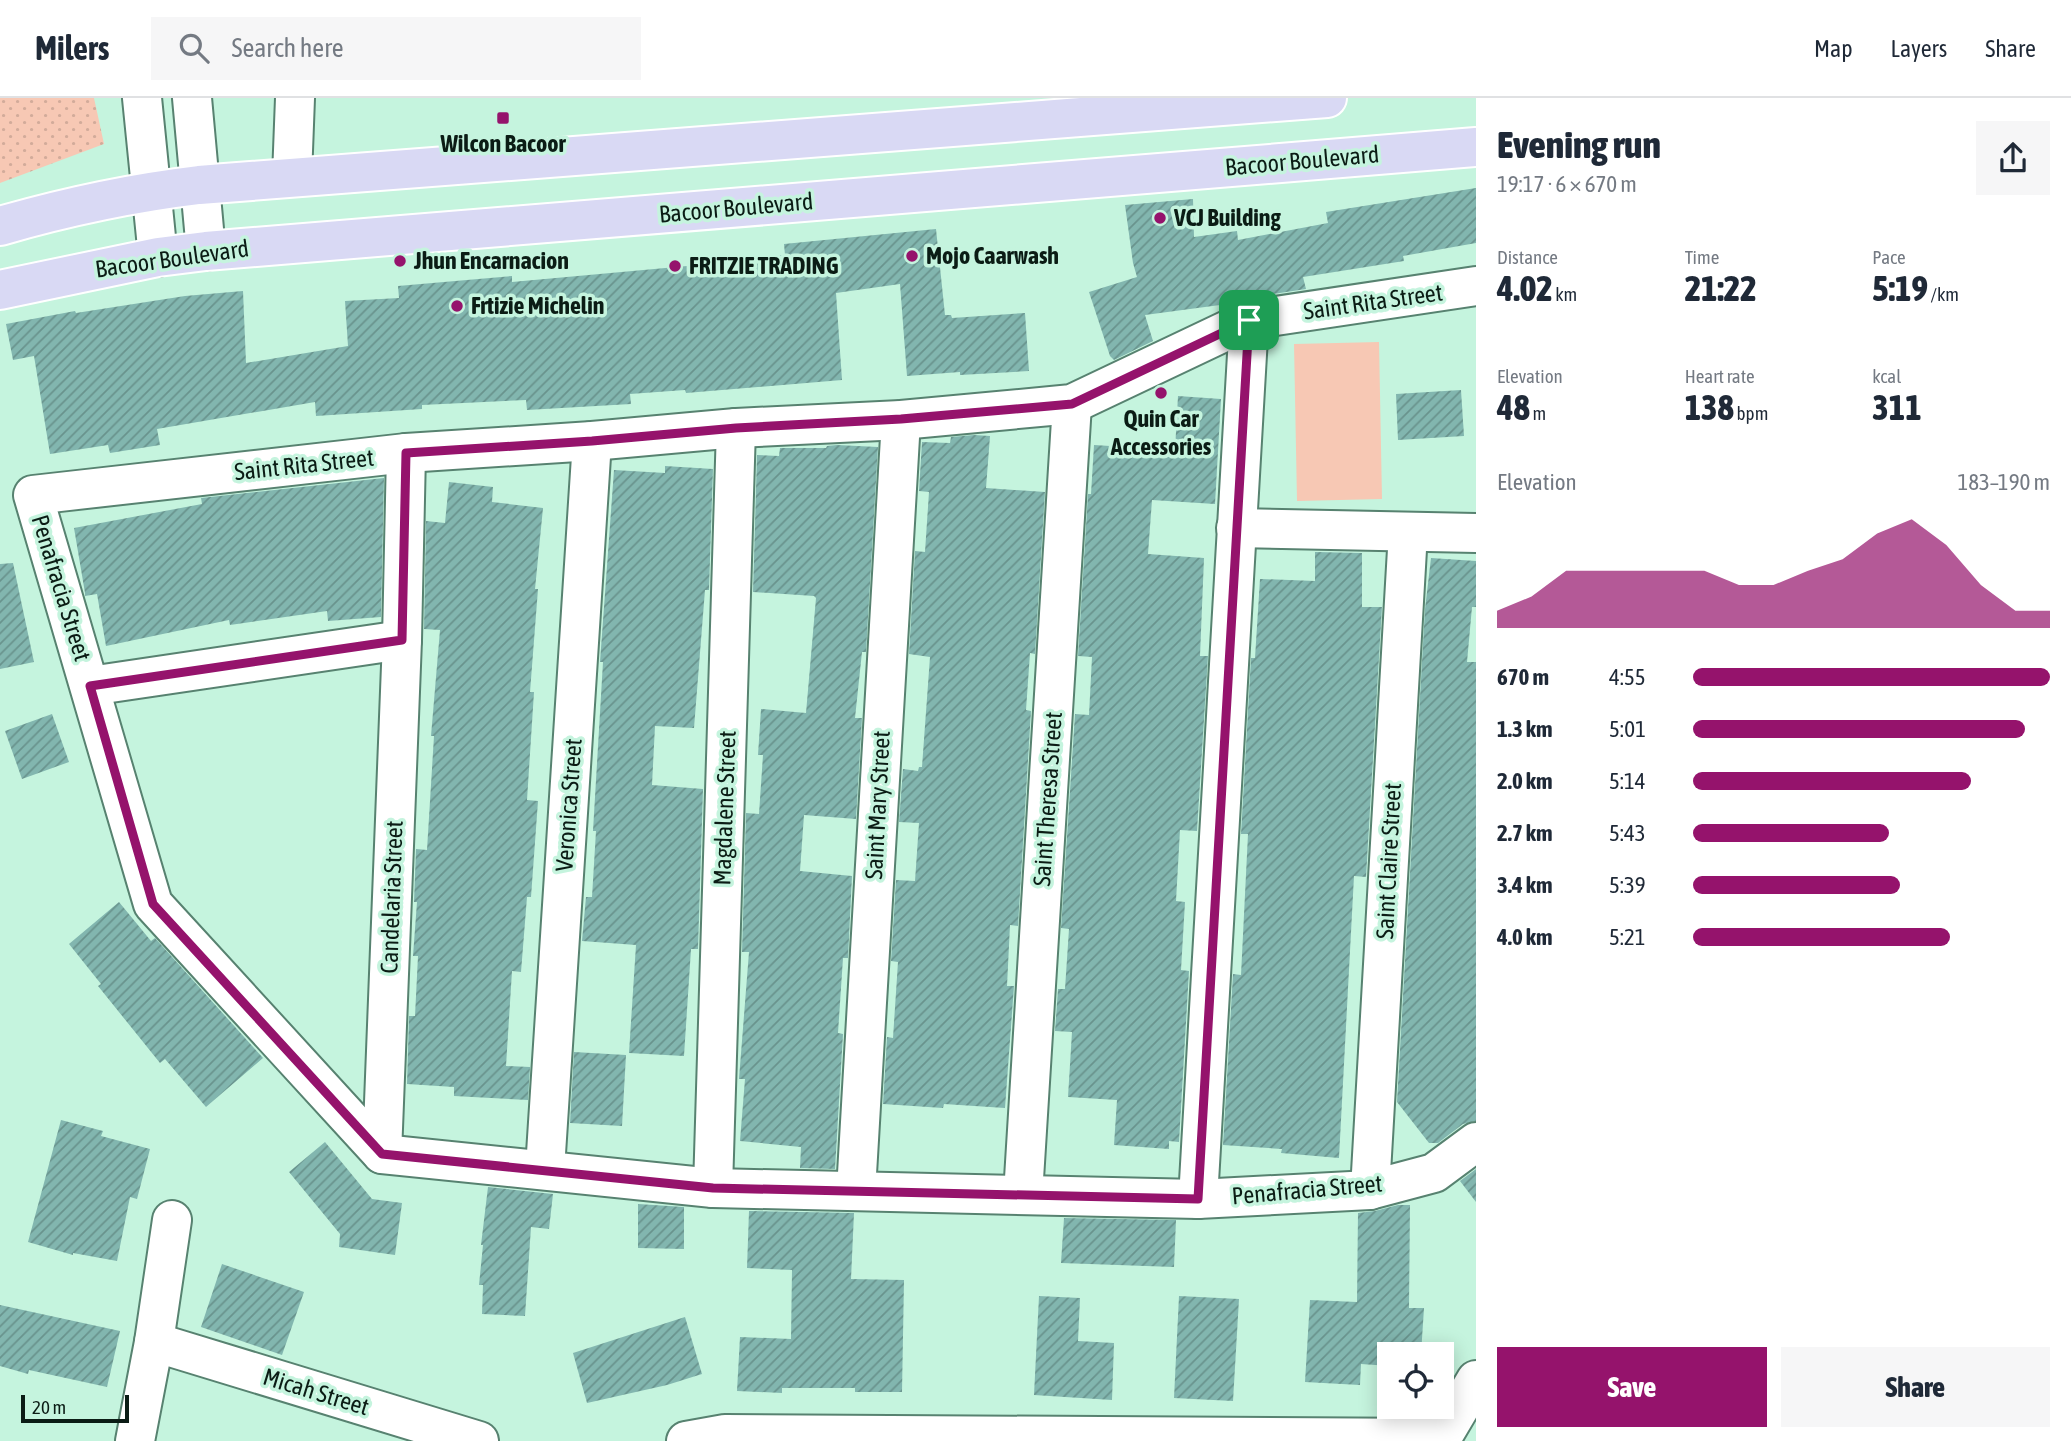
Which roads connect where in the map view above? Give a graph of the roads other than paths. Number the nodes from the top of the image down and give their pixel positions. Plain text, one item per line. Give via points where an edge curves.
1 (142, 98) edge
2 (192, 98) edge
3 (295, 98) edge
4 (1327, 98) edge
5 (1086, 107) edge
6 (1476, 147) edge
7 (292, 177) junction
8 (199, 185) junction
9 (151, 190) junction
10 (0, 226) edge
11 (206, 251) junction
12 (158, 257) junction
13 (1476, 286) edge
14 (0, 290) edge
15 (1249, 320) junction
16 (1072, 404) junction
17 (901, 419) junction
18 (736, 428) junction
19 (592, 441) junction
20 (406, 453) junction
21 (33, 495) joint
22 (1236, 528) junction
23 (1408, 531) junction
24 (1476, 533) edge
25 (402, 640) junction
26 (90, 686) junction
27 (1476, 1142) edge
28 (382, 1154) junction
29 (545, 1169) junction
30 (713, 1188) junction
31 (1370, 1190) junction
32 (856, 1191) junction
33 (1023, 1195) junction
34 (1198, 1199) junction
35 (172, 1220) dead end
36 (154, 1342) junction
37 (1476, 1380) edge
38 (402, 1430) edge
39 (1122, 1438) edge
40 (1441, 1439) edge
41 (135, 1441) edge
42 (479, 1441) edge
43 (686, 1441) edge

1 - 9 street
2 - 8 street
3 - 7 street
4 - 5 main road
5 - 7 main road
6 - 11 main road, Bacoor Boulevard
7 - 8 main road
8 - 9 main road
8 - 11 street
9 - 10 main road
9 - 12 street
11 - 12 main road, Bacoor Boulevard
12 - 14 main road, Bacoor Boulevard
13 - 15 street, Saint Rita Street
15 - 16 street, Saint Rita Street
15 - 22 street
16 - 17 street, Saint Rita Street
16 - 33 street, Saint Theresa Street
17 - 18 street, Saint Rita Street
17 - 32 street, Saint Mary Street
18 - 19 street, Saint Rita Street
18 - 30 street, Magdalene Street
19 - 20 street, Saint Rita Street
19 - 29 street, Veronica Street
20 - 21 street, Saint Rita Street
20 - 25 street, Candelaria Street
21 - 26 street, Penafracia Street
22 - 23 street
22 - 34 street
23 - 24 street
23 - 31 street, Saint Claire Street
25 - 26 street
25 - 28 street, Candelaria Street
26 - 28 street, Penafracia Street via 153,904
27 - 31 street, Penafracia Street via 1434,1173
28 - 29 street, Penafracia Street
29 - 30 street, Penafracia Street
30 - 32 street, Penafracia Street
31 - 34 street, Penafracia Street
32 - 33 street, Penafracia Street
33 - 34 street, Penafracia Street
35 - 36 street
36 - 38 street, Micah Street
36 - 41 street
37 - 40 street
38 - 42 street, Micah Street
39 - 40 street
39 - 43 street via 725,1434

